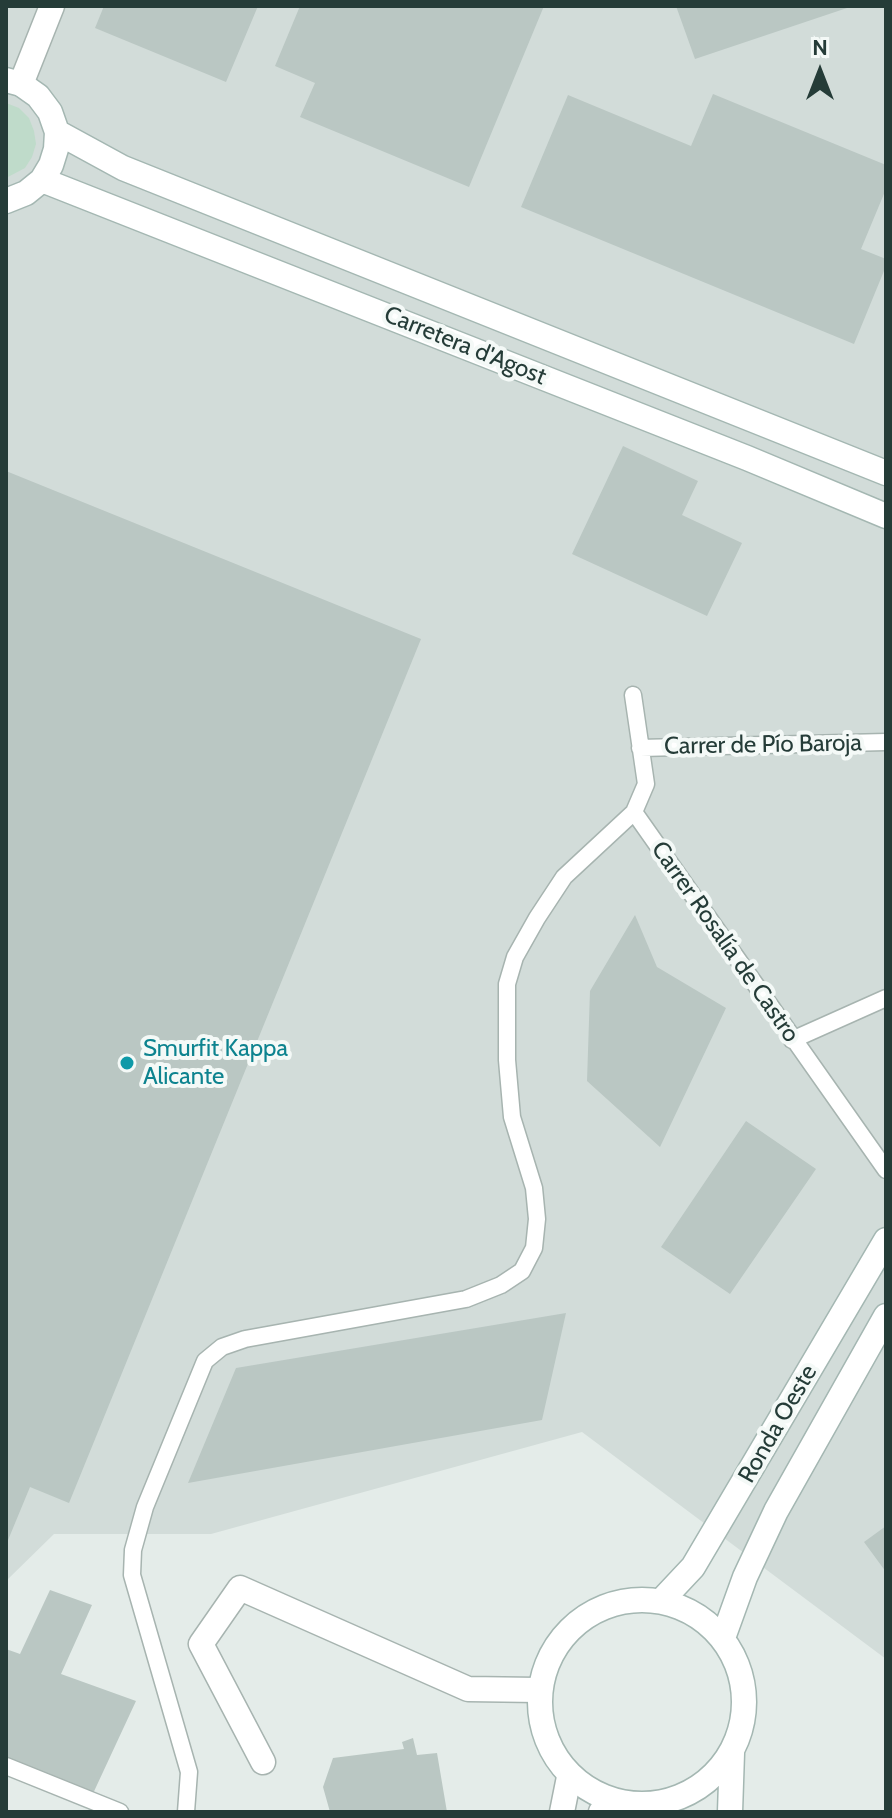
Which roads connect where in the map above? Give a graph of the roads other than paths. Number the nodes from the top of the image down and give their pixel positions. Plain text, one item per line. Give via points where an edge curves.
1 (52, 6) edge
2 (14, 82) edge
3 (57, 132) junction
4 (42, 180) junction
5 (6, 201) edge
6 (886, 473) edge
7 (886, 516) edge
8 (633, 695) dead end
9 (886, 742) edge
10 (640, 748) junction
11 (634, 812) junction
12 (886, 998) edge
13 (792, 1040) junction
14 (886, 1170) edge
15 (886, 1240) edge
16 (886, 1316) edge
17 (662, 1600) junction
18 (723, 1638) junction
19 (538, 1690) junction
20 (732, 1753) junction
21 (263, 1762) dead end
22 (6, 1766) edge
23 (569, 1777) junction
24 (607, 1807) edge
25 (645, 1809) edge
26 (120, 1812) edge
27 (186, 1812) edge
28 (562, 1812) edge
29 (730, 1812) edge

1 - 2 main road
2 - 3 main road via 38,96
3 - 4 main road via 51,165
3 - 6 main road, Carretera d'Agost via 123,168
4 - 5 main road
4 - 7 main road, Carretera d'Agost
8 - 10 lane
9 - 10 lane, Carrer de Pío Baroja
10 - 11 lane via 646,784
11 - 13 lane, Carrer Rosalía de Castro
11 - 27 lane via 564,877 515,957 507,984 512,1117 534,1188 537,1219 534,1248 522,1271 466,1299 245,1339 222,1347 205,1361 145,1507 133,1550 132,1575 185,1752
12 - 13 lane
13 - 14 lane, Carrer Rosalía de Castro
15 - 17 main road, Ronda Oeste via 693,1567
16 - 18 main road, Ronda Oeste via 776,1511
17 - 18 main road via 696,1615
17 - 19 main road via 631,1599 584,1616 558,1641
18 - 20 main road via 741,1669 746,1708
19 - 21 main road via 468,1689 240,1588 201,1644
19 - 23 main road via 544,1739
20 - 25 main road via 688,1795
20 - 29 main road
22 - 26 lane
23 - 24 main road
23 - 28 main road
24 - 25 main road

